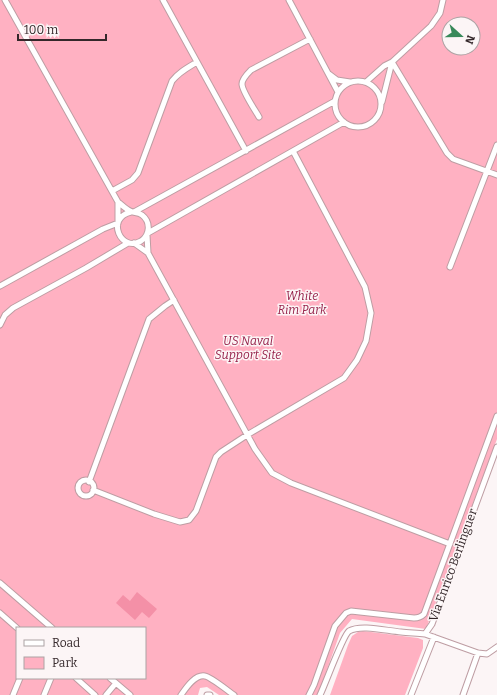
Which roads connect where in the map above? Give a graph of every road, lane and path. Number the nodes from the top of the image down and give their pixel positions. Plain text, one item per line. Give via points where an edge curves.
1 (5, 0) edge
2 (164, 0) edge
3 (289, 0) edge
4 (443, 0) edge
5 (310, 40) junction
6 (197, 62) junction
7 (392, 62) junction
8 (328, 74) junction
9 (350, 82) junction
10 (366, 82) junction
11 (338, 92) junction
12 (335, 102) junction
13 (380, 109) junction
14 (259, 116) dead end
15 (344, 122) junction
16 (497, 145) edge
17 (246, 151) junction
18 (293, 151) junction
19 (487, 171) junction
20 (497, 175) edge
21 (112, 191) junction
22 (118, 202) junction
23 (132, 212) junction
24 (118, 222) junction
25 (147, 234) junction
26 (128, 243) junction
27 (134, 243) junction
28 (148, 253) junction
29 (450, 266) dead end
30 (0, 286) edge
31 (174, 300) junction
32 (0, 325) edge
33 (497, 416) edge
34 (247, 435) junction
35 (497, 446) edge
36 (89, 482) junction
37 (93, 490) junction
38 (450, 544) junction
39 (0, 584) edge
40 (0, 613) edge
41 (16, 627) edge
42 (51, 627) edge
43 (425, 634) junction
44 (434, 637) junction
45 (497, 647) edge
46 (478, 653) junction
47 (20, 679) edge
48 (51, 679) edge
49 (77, 679) edge
50 (111, 679) edge
51 (116, 683) junction
52 (13, 695) edge
53 (44, 695) edge
54 (95, 695) edge
55 (106, 695) edge
56 (130, 695) edge
57 (181, 695) edge
58 (234, 695) edge
59 (310, 695) edge
60 (320, 695) edge
61 (411, 695) edge
62 (463, 695) edge

1 - 21 street
2 - 6 street
3 - 5 street
4 - 7 street via 440,13 431,26
5 - 8 street
5 - 14 street via 250,70 244,77 244,92
6 - 17 street
6 - 21 street via 177,74 172,81 138,173 132,180
7 - 10 street
7 - 13 street
7 - 19 street via 447,153 453,159
8 - 9 street via 337,80
8 - 11 street
9 - 10 street
9 - 11 street
10 - 13 street via 377,90 381,102
11 - 12 street
12 - 15 street via 339,117
12 - 17 street
13 - 15 street via 372,122 366,125 358,127
15 - 18 street
16 - 19 street
17 - 23 street
18 - 25 street
18 - 34 street via 365,287 371,313 366,341 344,378
19 - 20 street
19 - 29 street
21 - 22 street
22 - 23 street
22 - 24 street
23 - 24 street via 124,215
23 - 25 street via 146,219
24 - 26 street via 120,237
24 - 30 street
25 - 27 street via 142,241
25 - 28 street
26 - 27 street
26 - 32 street via 13,308 5,314
27 - 28 street
28 - 31 street
31 - 34 street
31 - 36 street via 149,319
33 - 38 street
34 - 37 street via 216,456 196,511 189,520 180,522 154,514
34 - 38 street via 272,473 291,484
35 - 43 street, Via Enrico Berlinguer via 432,624
36 - 37 street
36 - 37 street via 80,483 79,491 86,496
38 - 59 street via 421,617 351,611 341,618 335,626
39 - 42 street
40 - 41 street
43 - 44 street
43 - 60 street, Via Enrico Berlinguer via 364,628 350,630
44 - 46 street
44 - 61 street, Via Enrico Berlinguer
45 - 46 street via 487,654
46 - 62 street
47 - 52 street
48 - 53 street
49 - 54 street
50 - 51 street
51 - 55 street
51 - 56 street
57 - 58 street via 190,683 198,677 205,676

